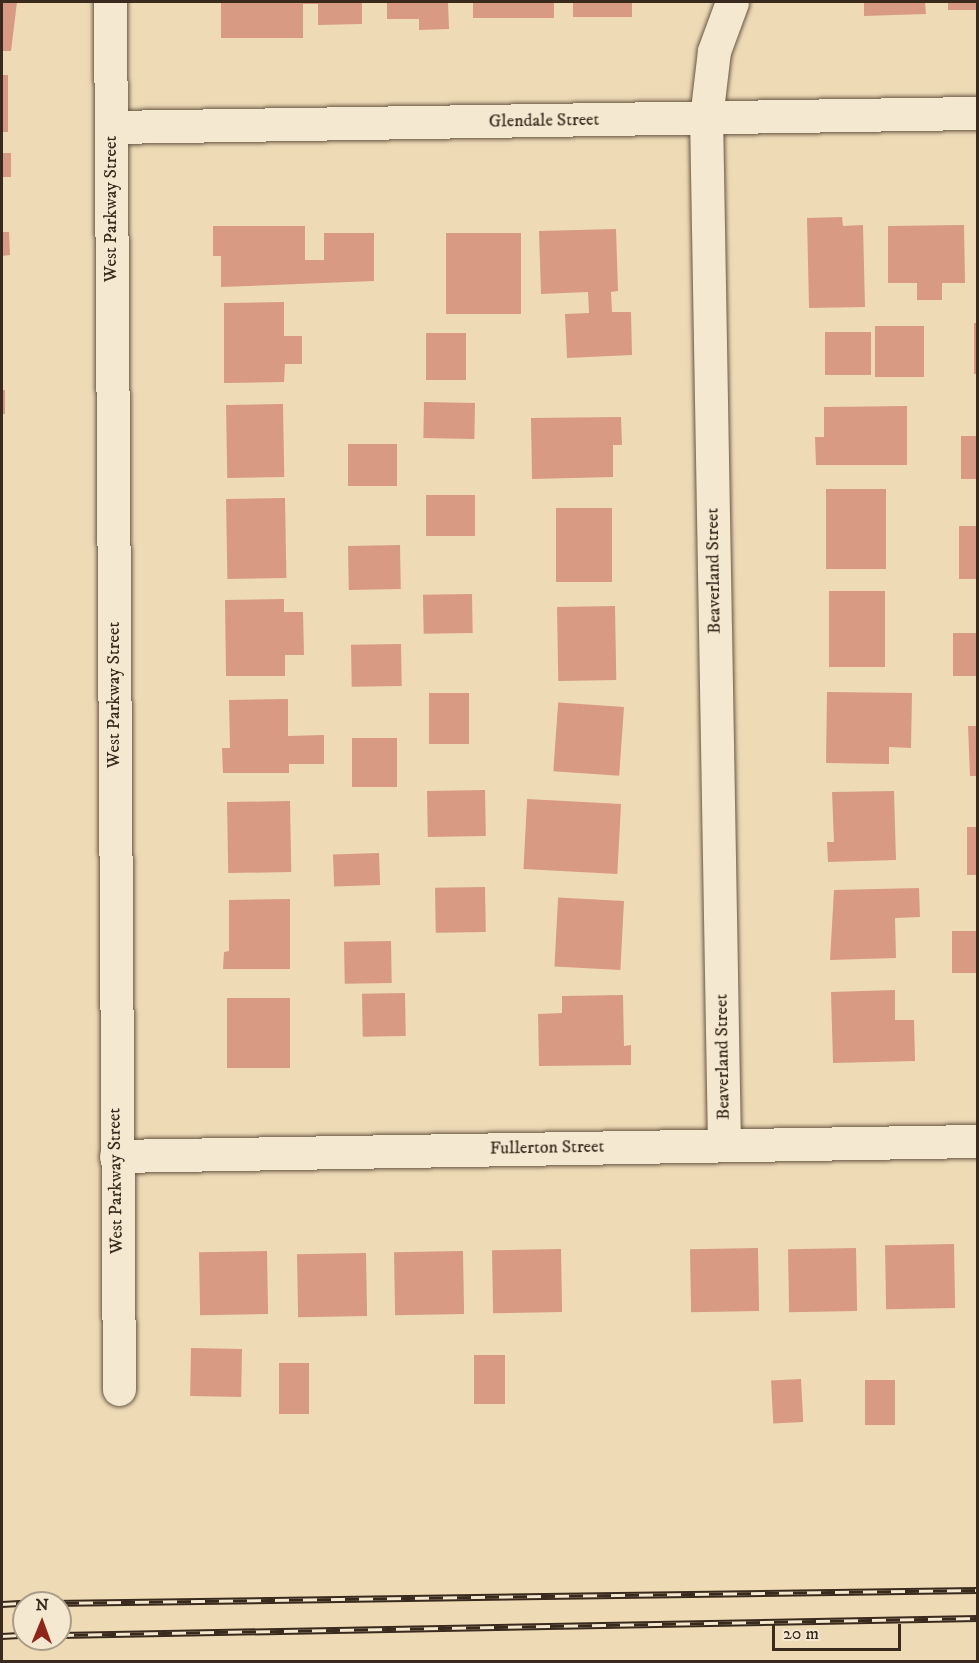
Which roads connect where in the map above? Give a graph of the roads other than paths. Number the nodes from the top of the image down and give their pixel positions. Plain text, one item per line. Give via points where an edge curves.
1 (110, 2) edge
2 (732, 2) edge
3 (978, 113) edge
4 (706, 118) junction
5 (111, 127) junction
6 (978, 1141) edge
7 (724, 1145) junction
8 (116, 1156) junction
9 (119, 1389) dead end

1 - 5 street, West Parkway Street
2 - 4 street, Beaverland Street via 714,51
3 - 4 street, Glendale Street
4 - 5 street, Glendale Street
4 - 7 street, Beaverland Street
5 - 8 street, West Parkway Street
6 - 7 street, Fullerton Street
7 - 8 street, Fullerton Street
8 - 9 street, West Parkway Street

